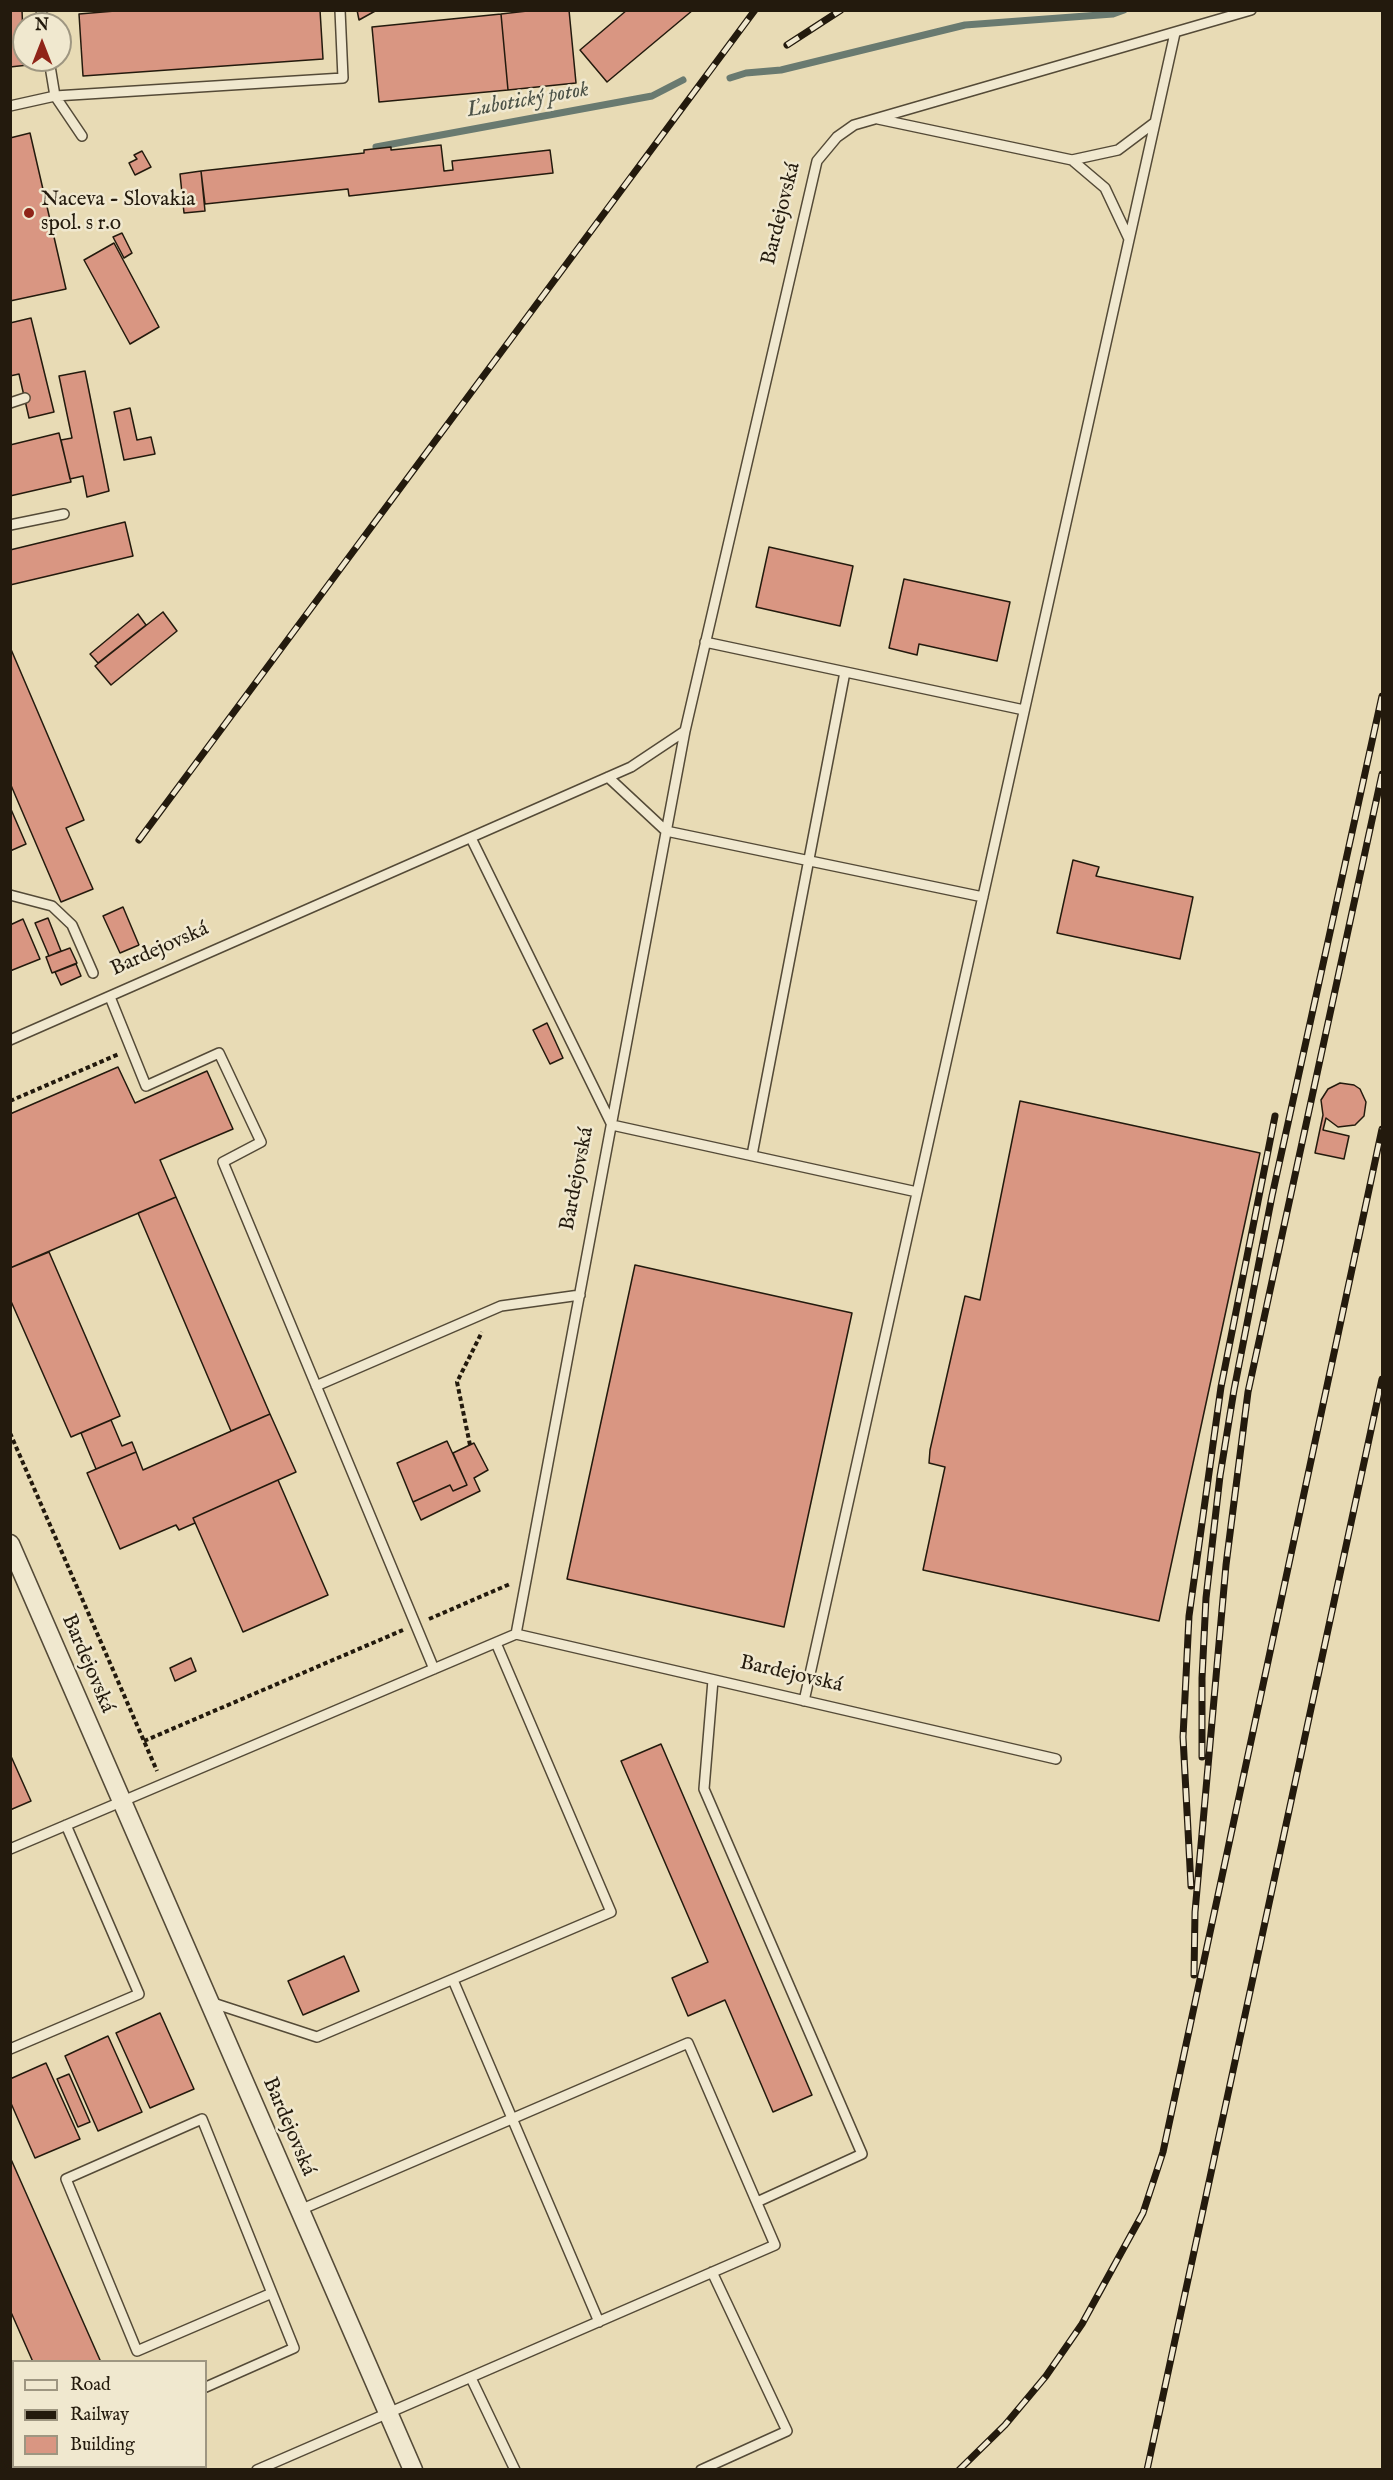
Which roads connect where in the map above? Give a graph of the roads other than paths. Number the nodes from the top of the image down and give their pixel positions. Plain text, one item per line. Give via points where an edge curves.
1 (340, 10) edge
2 (1251, 10) edge
3 (1174, 33) junction
4 (51, 72) edge
5 (55, 96) junction
6 (10, 106) edge
7 (876, 119) junction
8 (1154, 123) junction
9 (82, 136) dead end
10 (1072, 160) junction
11 (1129, 238) junction
12 (24, 398) dead end
13 (10, 403) edge
14 (64, 514) dead end
15 (10, 525) edge
16 (705, 642) junction
17 (845, 672) junction
18 (1024, 710) junction
19 (685, 732) junction
20 (608, 777) junction
21 (666, 831) junction
22 (471, 838) junction
23 (808, 861) junction
24 (10, 895) edge
25 (983, 897) junction
26 (93, 973) dead end
27 (110, 997) junction
28 (10, 1040) edge
29 (612, 1125) junction
30 (752, 1155) junction
31 (917, 1192) junction
32 (580, 1295) junction
33 (316, 1386) junction
34 (10, 1544) edge
35 (516, 1634) junction
36 (496, 1643) junction
37 (434, 1670) junction
38 (713, 1680) junction
39 (804, 1701) junction
40 (1056, 1760) dead end
41 (123, 1802) junction
42 (66, 1826) junction
43 (10, 1849) edge
44 (453, 1980) junction
45 (210, 2002) junction
46 (10, 2049) edge
47 (512, 2118) junction
48 (757, 2202) junction
49 (300, 2210) junction
50 (712, 2272) junction
51 (272, 2293) junction
52 (599, 2322) junction
53 (471, 2378) junction
54 (207, 2387) edge
55 (389, 2414) junction
56 (257, 2469) edge
57 (413, 2469) edge
58 (515, 2469) edge
59 (700, 2469) edge

1 - 5 lane via 343,78
2 - 3 lane, Bardejovská
3 - 7 lane, Bardejovská
3 - 8 lane
4 - 5 lane
5 - 6 lane
5 - 9 lane
7 - 10 lane
7 - 16 lane, Bardejovská via 854,125 817,161
8 - 10 lane via 1118,150
8 - 11 lane
10 - 11 lane via 1105,188
11 - 18 lane
12 - 13 lane
14 - 15 lane
16 - 17 lane
16 - 19 lane, Bardejovská
17 - 18 lane
17 - 23 lane
18 - 25 lane
19 - 20 lane, Bardejovská
19 - 21 lane, Bardejovská
20 - 21 lane
20 - 22 lane, Bardejovská
21 - 23 lane
21 - 29 lane, Bardejovská
22 - 27 lane, Bardejovská
22 - 29 lane
23 - 25 lane
23 - 30 lane
24 - 26 lane, Bardejovská via 52,906 72,925
25 - 31 lane
27 - 28 lane, Bardejovská
27 - 33 lane via 146,1086 219,1053 261,1142 223,1162
29 - 30 lane
29 - 32 lane, Bardejovská
30 - 31 lane
31 - 39 lane
32 - 33 lane via 493,1310
32 - 35 lane, Bardejovská
33 - 37 lane
34 - 41 street, Bardejovská
35 - 36 lane
35 - 38 lane, Bardejovská
36 - 37 lane
36 - 44 lane via 610,1912
37 - 41 lane
38 - 39 lane, Bardejovská
38 - 48 lane via 704,1789 862,2154
39 - 40 lane, Bardejovská
41 - 42 lane
41 - 45 street, Bardejovská
42 - 43 lane
42 - 46 lane via 138,1994
44 - 45 lane via 317,2037
44 - 47 lane
45 - 49 street, Bardejovská
47 - 48 lane via 688,2043
47 - 49 lane
47 - 52 lane
48 - 50 lane via 776,2245
49 - 55 street, Bardejovská
50 - 52 lane
50 - 59 lane via 787,2431
51 - 51 lane via 202,2119 66,2179 137,2351
51 - 54 lane via 294,2348
52 - 53 lane
53 - 55 lane
53 - 58 lane
55 - 56 lane
55 - 57 street, Bardejovská

